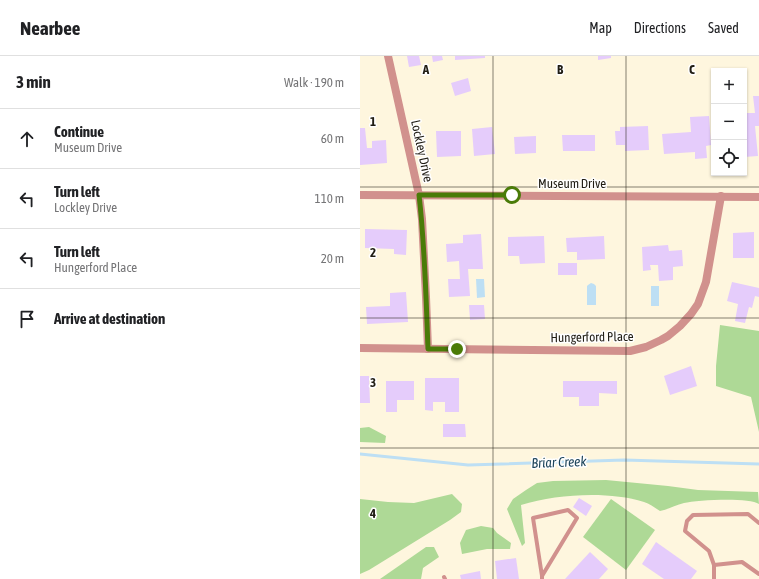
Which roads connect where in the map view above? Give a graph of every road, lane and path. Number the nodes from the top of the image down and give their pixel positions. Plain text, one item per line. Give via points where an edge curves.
1 (388, 56) edge
2 (360, 195) edge
3 (419, 195) junction
4 (721, 196) junction
5 (759, 197) edge
6 (360, 348) edge
7 (428, 349) junction
8 (759, 523) edge
9 (714, 564) junction
10 (759, 574) edge
11 (542, 578) edge
12 (714, 579) edge

1 - 3 street, Lockley Drive
2 - 3 street, Museum Drive
3 - 4 street, Museum Drive
3 - 7 street, Lockley Drive
4 - 5 street, Museum Drive
4 - 7 street, Hungerford Place via 701,297 680,326 661,340 630,351
6 - 7 street, Hungerford Place
8 - 9 lane via 748,514 693,515 687,521 685,531 709,551
9 - 10 lane via 742,562
9 - 12 lane
11 - 11 lane via 533,518 568,510 577,518

